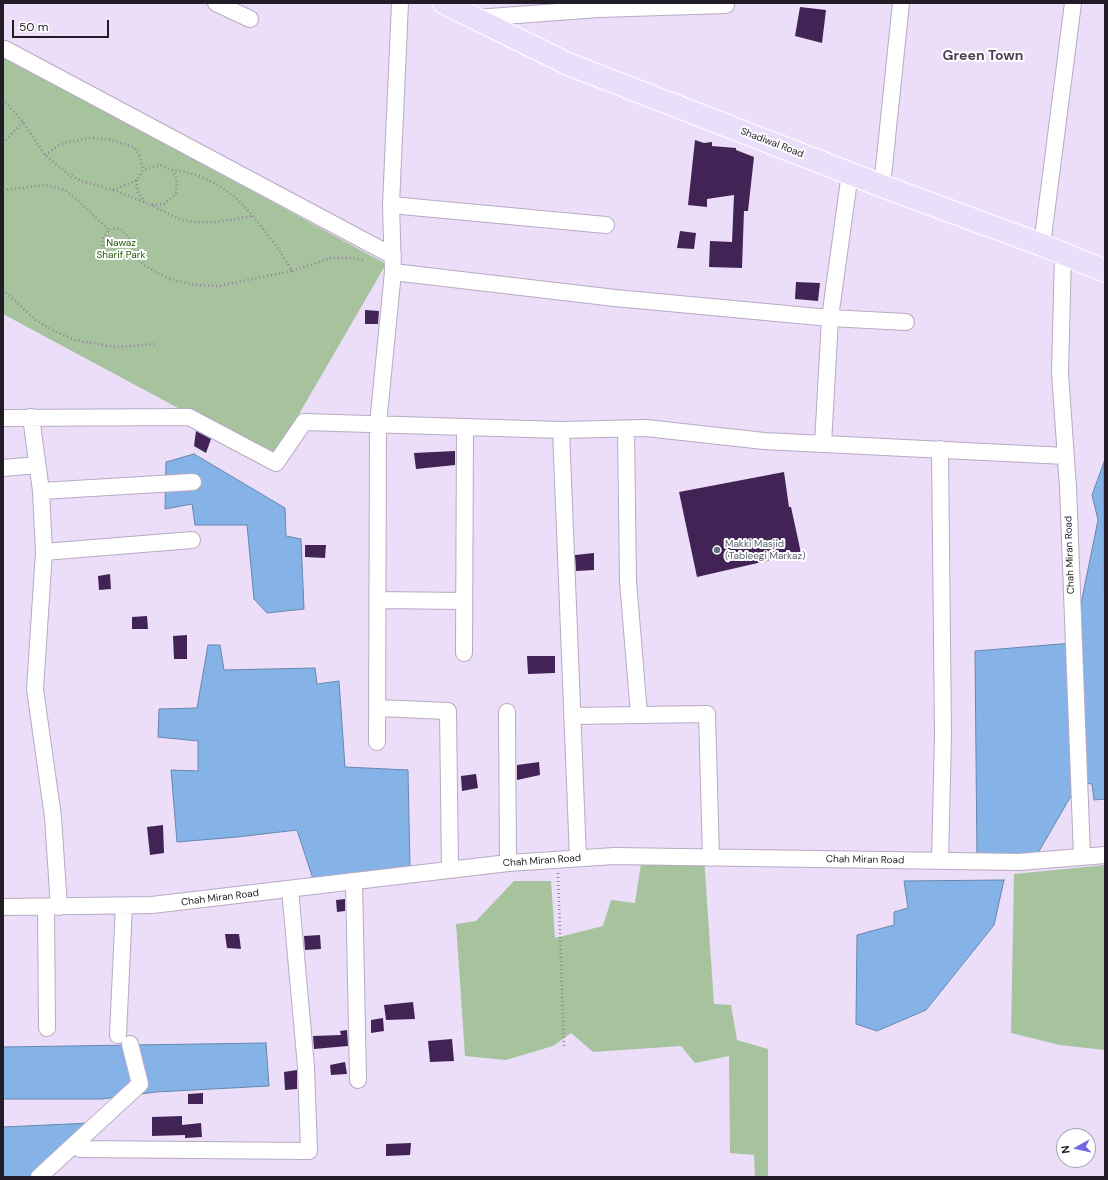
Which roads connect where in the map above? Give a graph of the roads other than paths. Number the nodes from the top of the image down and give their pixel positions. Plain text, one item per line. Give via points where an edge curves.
1 (216, 3) edge
2 (400, 3) edge
3 (444, 3) edge
4 (901, 3) edge
5 (1073, 3) edge
6 (726, 5) dead end
7 (599, 6) edge
8 (476, 18) junction
9 (250, 19) dead end
10 (5, 49) dead end
11 (850, 173) junction
12 (882, 186) junction
13 (391, 205) junction
14 (606, 225) dead end
15 (1042, 245) junction
16 (1063, 254) junction
17 (393, 256) junction
18 (1105, 271) edge
19 (393, 272) junction
20 (830, 318) junction
21 (906, 322) dead end
22 (31, 417) junction
23 (3, 418) edge
24 (378, 424) junction
25 (465, 427) junction
26 (626, 429) junction
27 (561, 430) junction
28 (823, 444) junction
29 (940, 449) junction
30 (1065, 456) junction
31 (37, 465) junction
32 (3, 468) edge
33 (193, 482) dead end
34 (41, 491) junction
35 (192, 540) dead end
36 (44, 552) junction
37 (378, 600) junction
38 (464, 601) junction
39 (464, 653) dead end
40 (378, 708) junction
41 (507, 712) dead end
42 (639, 715) junction
43 (572, 716) junction
44 (378, 742) dead end
45 (1105, 855) edge
46 (1082, 856) junction
47 (578, 858) junction
48 (711, 858) junction
49 (940, 861) junction
50 (508, 863) junction
51 (450, 870) junction
52 (354, 881) junction
53 (290, 889) junction
54 (124, 906) junction
55 (3, 907) edge
56 (52, 907) junction
57 (47, 1028) dead end
58 (358, 1080) dead end
59 (80, 1149) dead end
60 (39, 1177) edge

1 - 9 street
2 - 13 street
3 - 8 main road, Shadiwal Road
4 - 12 street
5 - 15 street
6 - 7 street
7 - 8 street
8 - 11 main road, Shadiwal Road via 568,64
10 - 17 street
11 - 12 main road, Shadiwal Road
11 - 20 street
12 - 15 main road, Shadiwal Road
13 - 14 street
13 - 17 street
15 - 16 main road, Shadiwal Road
16 - 18 main road, Shadiwal Road
16 - 30 street, Chah Miran Road via 1060,373
17 - 19 street
19 - 20 street via 615,298
19 - 24 street
20 - 21 street
20 - 28 street
22 - 23 street
22 - 24 street via 189,417 276,463 304,422
22 - 31 street
24 - 25 street
24 - 37 street
25 - 27 street
25 - 38 street
26 - 27 street
26 - 28 street via 646,428 764,441
26 - 42 street via 628,581
27 - 43 street
28 - 29 street
29 - 30 street
29 - 49 street via 943,735
30 - 46 street, Chah Miran Road
31 - 32 street
31 - 34 street
33 - 34 street
34 - 36 street
35 - 36 street
36 - 56 street via 35,689 53,817
37 - 38 street
37 - 40 street
38 - 39 street
40 - 44 street
40 - 51 street via 448,712
41 - 50 street
42 - 43 street
42 - 48 street via 707,714
43 - 47 street
45 - 46 street, Chah Miran Road
46 - 49 street, Chah Miran Road via 1020,862
47 - 48 street, Chah Miran Road
47 - 50 street, Chah Miran Road
48 - 49 street, Chah Miran Road
50 - 51 street, Chah Miran Road
51 - 52 street, Chah Miran Road
52 - 53 street, Chah Miran Road
52 - 58 street
53 - 54 street, Chah Miran Road
53 - 59 street via 306,1067 308,1151
54 - 56 street, Chah Miran Road
54 - 60 street via 124,1040 140,1084
55 - 56 street, Chah Miran Road
56 - 57 street

